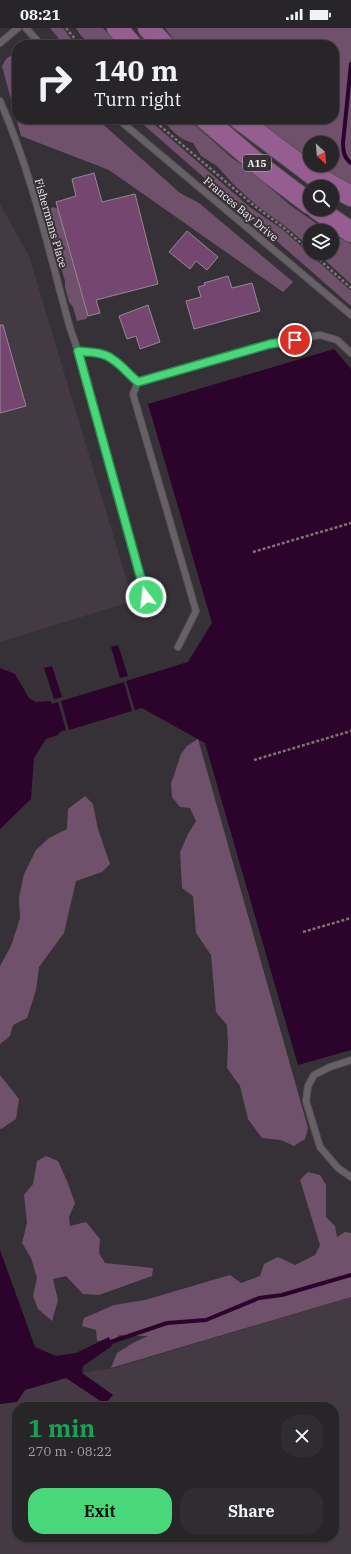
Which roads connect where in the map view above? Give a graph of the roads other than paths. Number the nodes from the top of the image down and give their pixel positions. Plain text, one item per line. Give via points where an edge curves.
1 (18, 28) edge
2 (26, 28) edge
3 (117, 28) edge
4 (148, 28) edge
5 (37, 40) edge
6 (128, 40) edge
7 (159, 40) edge
8 (0, 43) edge
9 (0, 101) edge
10 (2, 113) edge
11 (124, 124) edge
12 (211, 124) edge
13 (246, 124) edge
14 (351, 196) edge
15 (303, 199) edge
16 (327, 216) edge
17 (351, 232) edge
18 (351, 315) edge
19 (78, 351) junction
20 (351, 353) edge
21 (138, 382) junction
22 (150, 613) dead end
23 (178, 647) dead end
24 (351, 1060) edge
25 (351, 1177) edge

1 - 8 lane
2 - 5 lane
3 - 6 main road
4 - 7 main road
9 - 10 lane, Fishermans Place
10 - 19 lane, Fishermans Place via 18,145 27,173
11 - 18 lane, Frances Bay Drive
12 - 15 main road, A15
13 - 14 main road, A15 via 312,174
16 - 17 main road
19 - 21 lane via 111,357
19 - 22 lane, Fishermans Place
20 - 21 lane via 337,340 320,335 270,344
21 - 23 lane via 133,394 196,611
24 - 25 lane via 314,1075 308,1086 306,1101 320,1147 338,1168

